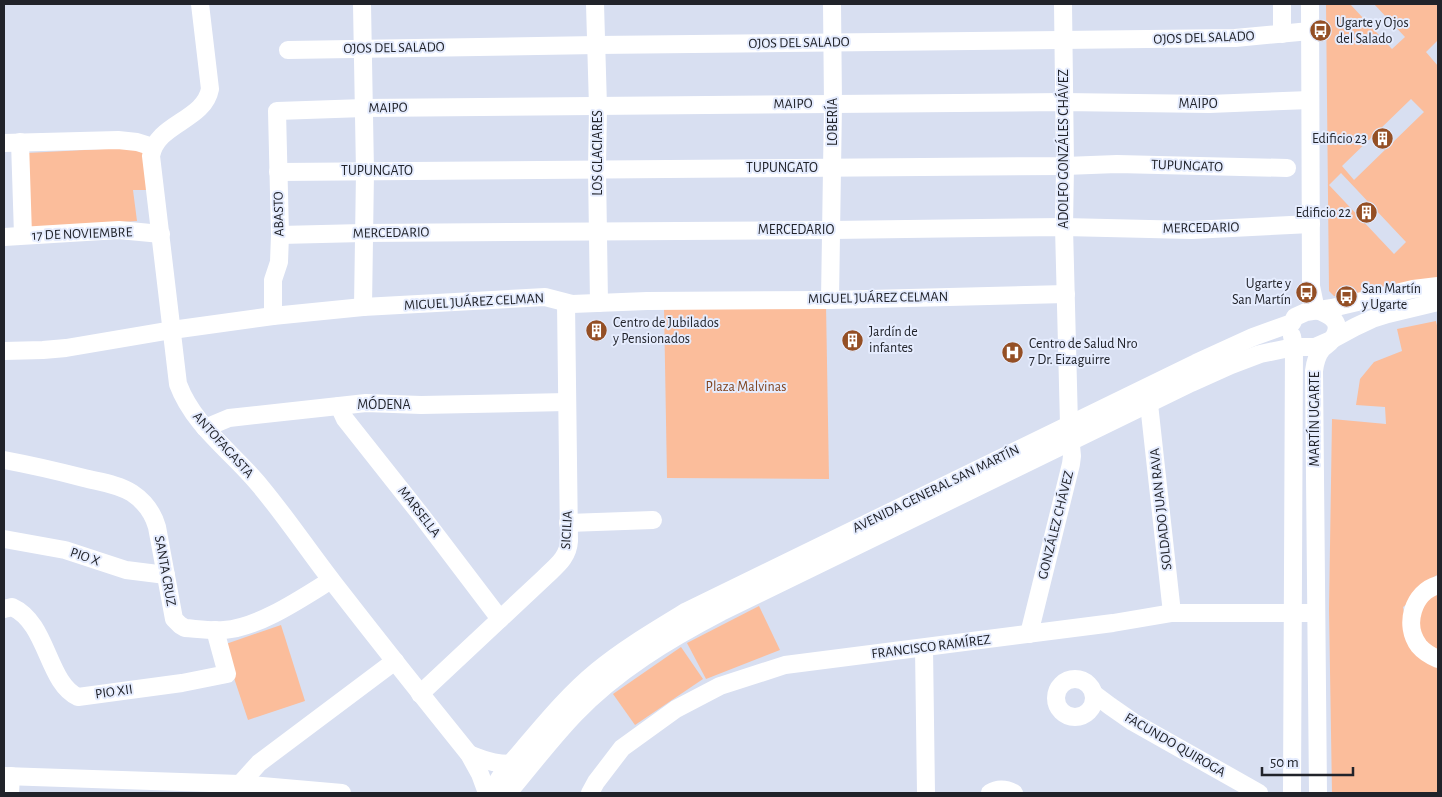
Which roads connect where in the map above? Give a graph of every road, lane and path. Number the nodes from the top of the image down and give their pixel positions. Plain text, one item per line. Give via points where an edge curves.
1 (200, 4) edge
2 (362, 4) edge
3 (595, 4) edge
4 (832, 4) edge
5 (1063, 4) edge
6 (1282, 4) edge
7 (1310, 4) edge
8 (1310, 31) junction
9 (1282, 34) junction
10 (1064, 40) junction
11 (832, 43) junction
12 (597, 45) junction
13 (363, 48) junction
14 (288, 50) dead end
15 (1310, 100) junction
16 (1064, 102) junction
17 (833, 104) junction
18 (598, 106) junction
19 (364, 108) junction
20 (277, 111) joint
21 (12, 143) edge
22 (153, 147) junction
23 (1065, 166) junction
24 (832, 167) junction
25 (1287, 168) dead end
26 (596, 169) junction
27 (278, 172) junction
28 (365, 172) junction
29 (1312, 224) junction
30 (1064, 227) junction
31 (832, 230) junction
32 (598, 231) junction
33 (363, 233) junction
34 (161, 234) junction
35 (22, 235) junction
36 (280, 235) junction
37 (4, 237) edge
38 (1438, 286) edge
39 (1066, 294) junction
40 (830, 300) junction
41 (1438, 302) edge
42 (566, 303) junction
43 (599, 303) junction
44 (363, 307) junction
45 (1316, 310) junction
46 (273, 316) junction
47 (1292, 323) junction
48 (172, 330) junction
49 (1331, 340) junction
50 (1294, 347) junction
51 (4, 351) edge
52 (567, 402) junction
53 (1149, 404) junction
54 (339, 406) junction
55 (1069, 424) junction
56 (205, 428) junction
57 (1071, 442) junction
58 (4, 460) edge
59 (653, 520) dead end
60 (568, 523) junction
61 (4, 539) edge
62 (166, 575) junction
63 (331, 580) junction
64 (1438, 585) edge
65 (4, 608) edge
66 (1172, 613) junction
67 (1316, 613) junction
68 (1293, 614) junction
69 (500, 619) junction
70 (215, 630) junction
71 (1029, 634) junction
72 (924, 648) junction
73 (1438, 659) edge
74 (395, 661) junction
75 (420, 694) junction
76 (1094, 694) dead end
77 (469, 754) junction
78 (534, 760) junction
79 (510, 764) junction
80 (8, 782) edge
81 (240, 784) junction
82 (213, 788) edge
83 (342, 793) edge
84 (487, 793) edge
85 (493, 793) edge
86 (508, 793) edge
87 (590, 793) edge
88 (926, 793) edge
89 (990, 793) edge
90 (1014, 793) edge
91 (1258, 793) edge
92 (1292, 793) edge
93 (1318, 793) edge

1 - 22 street via 210,90 208,98 203,106 163,135
2 - 13 street
3 - 12 street, LOS GLACIARES
4 - 11 street, LOBERÍA
5 - 10 street, ADOLFO GONZÁLES CHÁVEZ
6 - 9 street
7 - 8 street
8 - 9 street, OJOS DEL SALADO
8 - 15 street
9 - 10 street, OJOS DEL SALADO via 1235,38
10 - 11 street, OJOS DEL SALADO
10 - 16 street, ADOLFO GONZÁLES CHÁVEZ
11 - 12 street, OJOS DEL SALADO
11 - 17 street, LOBERÍA
12 - 13 street, OJOS DEL SALADO
12 - 18 street, LOS GLACIARES
13 - 14 street, OJOS DEL SALADO
13 - 19 street
15 - 16 street, MAIPO via 1209,104
15 - 29 street
16 - 17 street, MAIPO
16 - 23 street, ADOLFO GONZÁLES CHÁVEZ
17 - 18 street, MAIPO
17 - 24 street, LOBERÍA
18 - 19 street, MAIPO
18 - 26 street, LOS GLACIARES
19 - 20 street, MAIPO
19 - 28 street
20 - 27 street, ABASTO
21 - 22 street via 118,140
21 - 35 street
22 - 34 street, ANTOFAGASTA
23 - 24 street, TUPUNGATO
23 - 25 street, TUPUNGATO
23 - 30 street, ADOLFO GONZÁLES CHÁVEZ
24 - 26 street, TUPUNGATO
24 - 31 street, LOBERÍA
26 - 28 street, TUPUNGATO
26 - 32 street, LOS GLACIARES
27 - 28 street, TUPUNGATO
27 - 36 street, ABASTO
28 - 33 street
29 - 30 street, MERCEDARIO via 1192,230
29 - 45 street via 1311,286
30 - 31 street, MERCEDARIO
30 - 39 street, ADOLFO GONZÁLES CHÁVEZ
31 - 32 street, MERCEDARIO
31 - 40 street, LOBERÍA
32 - 33 street, MERCEDARIO
32 - 43 street, LOS GLACIARES
33 - 36 street, MERCEDARIO
33 - 44 street
34 - 35 street, 17 DE NOVIEMBRE via 120,230
34 - 48 street, ANTOFAGASTA
35 - 37 street, 17 DE NOVIEMBRE
36 - 46 street, ABASTO via 279,262 273,280
38 - 45 street, AVENIDA GENERAL SAN MARTÍN
39 - 40 street, MIGUEL JUÁREZ CELMAN
39 - 55 street, GONZÁLEZ CHÁVEZ
40 - 43 street, MIGUEL JUÁREZ CELMAN
41 - 49 street, AVENIDA GENERAL SAN MARTÍN via 1380,316
42 - 43 street, MIGUEL JUÁREZ CELMAN
42 - 44 street, MIGUEL JUÁREZ CELMAN via 545,297
42 - 52 street, SICILIA
44 - 46 street, MIGUEL JUÁREZ CELMAN
45 - 47 street, AVENIDA GENERAL SAN MARTÍN via 1295,317
45 - 49 street via 1333,317 1336,332
46 - 48 street, MIGUEL JUÁREZ CELMAN
47 - 50 street, MARTÍN UGARTE
47 - 55 street, AVENIDA GENERAL SAN MARTÍN via 1253,337
48 - 51 street, MIGUEL JUÁREZ CELMAN via 66,348
48 - 56 street, ANTOFAGASTA via 178,384 186,402
49 - 50 street, AVENIDA GENERAL SAN MARTÍN via 1310,348
49 - 67 street, MARTÍN UGARTE via 1317,358 1314,371
50 - 53 street, AVENIDA GENERAL SAN MARTÍN via 1260,354 1231,365
50 - 68 street, MARTÍN UGARTE
52 - 54 street, MÓDENA via 366,403
52 - 60 street, SICILIA
53 - 57 street, AVENIDA GENERAL SAN MARTÍN
53 - 66 street, SOLDADO JUAN RAVA
54 - 56 street, MÓDENA via 229,418
54 - 69 street, MARSELLA
55 - 57 street, GONZÁLEZ CHÁVEZ
55 - 79 street, AVENIDA GENERAL SAN MARTÍN via 718,595 651,632 583,684
56 - 63 street, ANTOFAGASTA via 261,486
57 - 71 street, GONZÁLEZ CHÁVEZ via 1072,464
57 - 78 street, AVENIDA GENERAL SAN MARTÍN via 692,627 609,684 575,714
58 - 62 street, SANTA CRUZ via 117,486 136,496 154,518
59 - 60 street
60 - 69 street, SICILIA via 567,554
61 - 62 street, PIO X via 65,550 126,570
62 - 70 street, SANTA CRUZ via 174,619 185,628
63 - 70 street, SANTA CRUZ via 262,619 226,630
63 - 74 street, ANTOFAGASTA
64 - 73 street via 1424,592 1417,602 1411,624 1419,646
65 - 70 street, PIO XII via 12,607 25,616 37,632 62,684 78,697 226,674
66 - 68 street, FRANCISCO RAMÍREZ
66 - 71 street, FRANCISCO RAMÍREZ
67 - 68 street, FRANCISCO RAMÍREZ
67 - 93 street, MARTÍN UGARTE
68 - 92 street, MARTÍN UGARTE
69 - 75 street, SICILIA
71 - 72 street, FRANCISCO RAMÍREZ
72 - 87 street, FRANCISCO RAMÍREZ via 785,666 720,686 676,709 622,748
72 - 88 street
74 - 75 street, ANTOFAGASTA
74 - 81 street via 259,763
75 - 77 street, ANTOFAGASTA
76 - 91 street, FACUNDO QUIROGA via 1133,722
77 - 79 street via 493,763
77 - 84 street, ANTOFAGASTA
78 - 79 street
78 - 86 street, AVENIDA GENERAL SAN MARTÍN
79 - 85 street, AVENIDA GENERAL SAN MARTÍN
80 - 82 street
81 - 82 street
81 - 83 street
89 - 90 street via 1001,789

